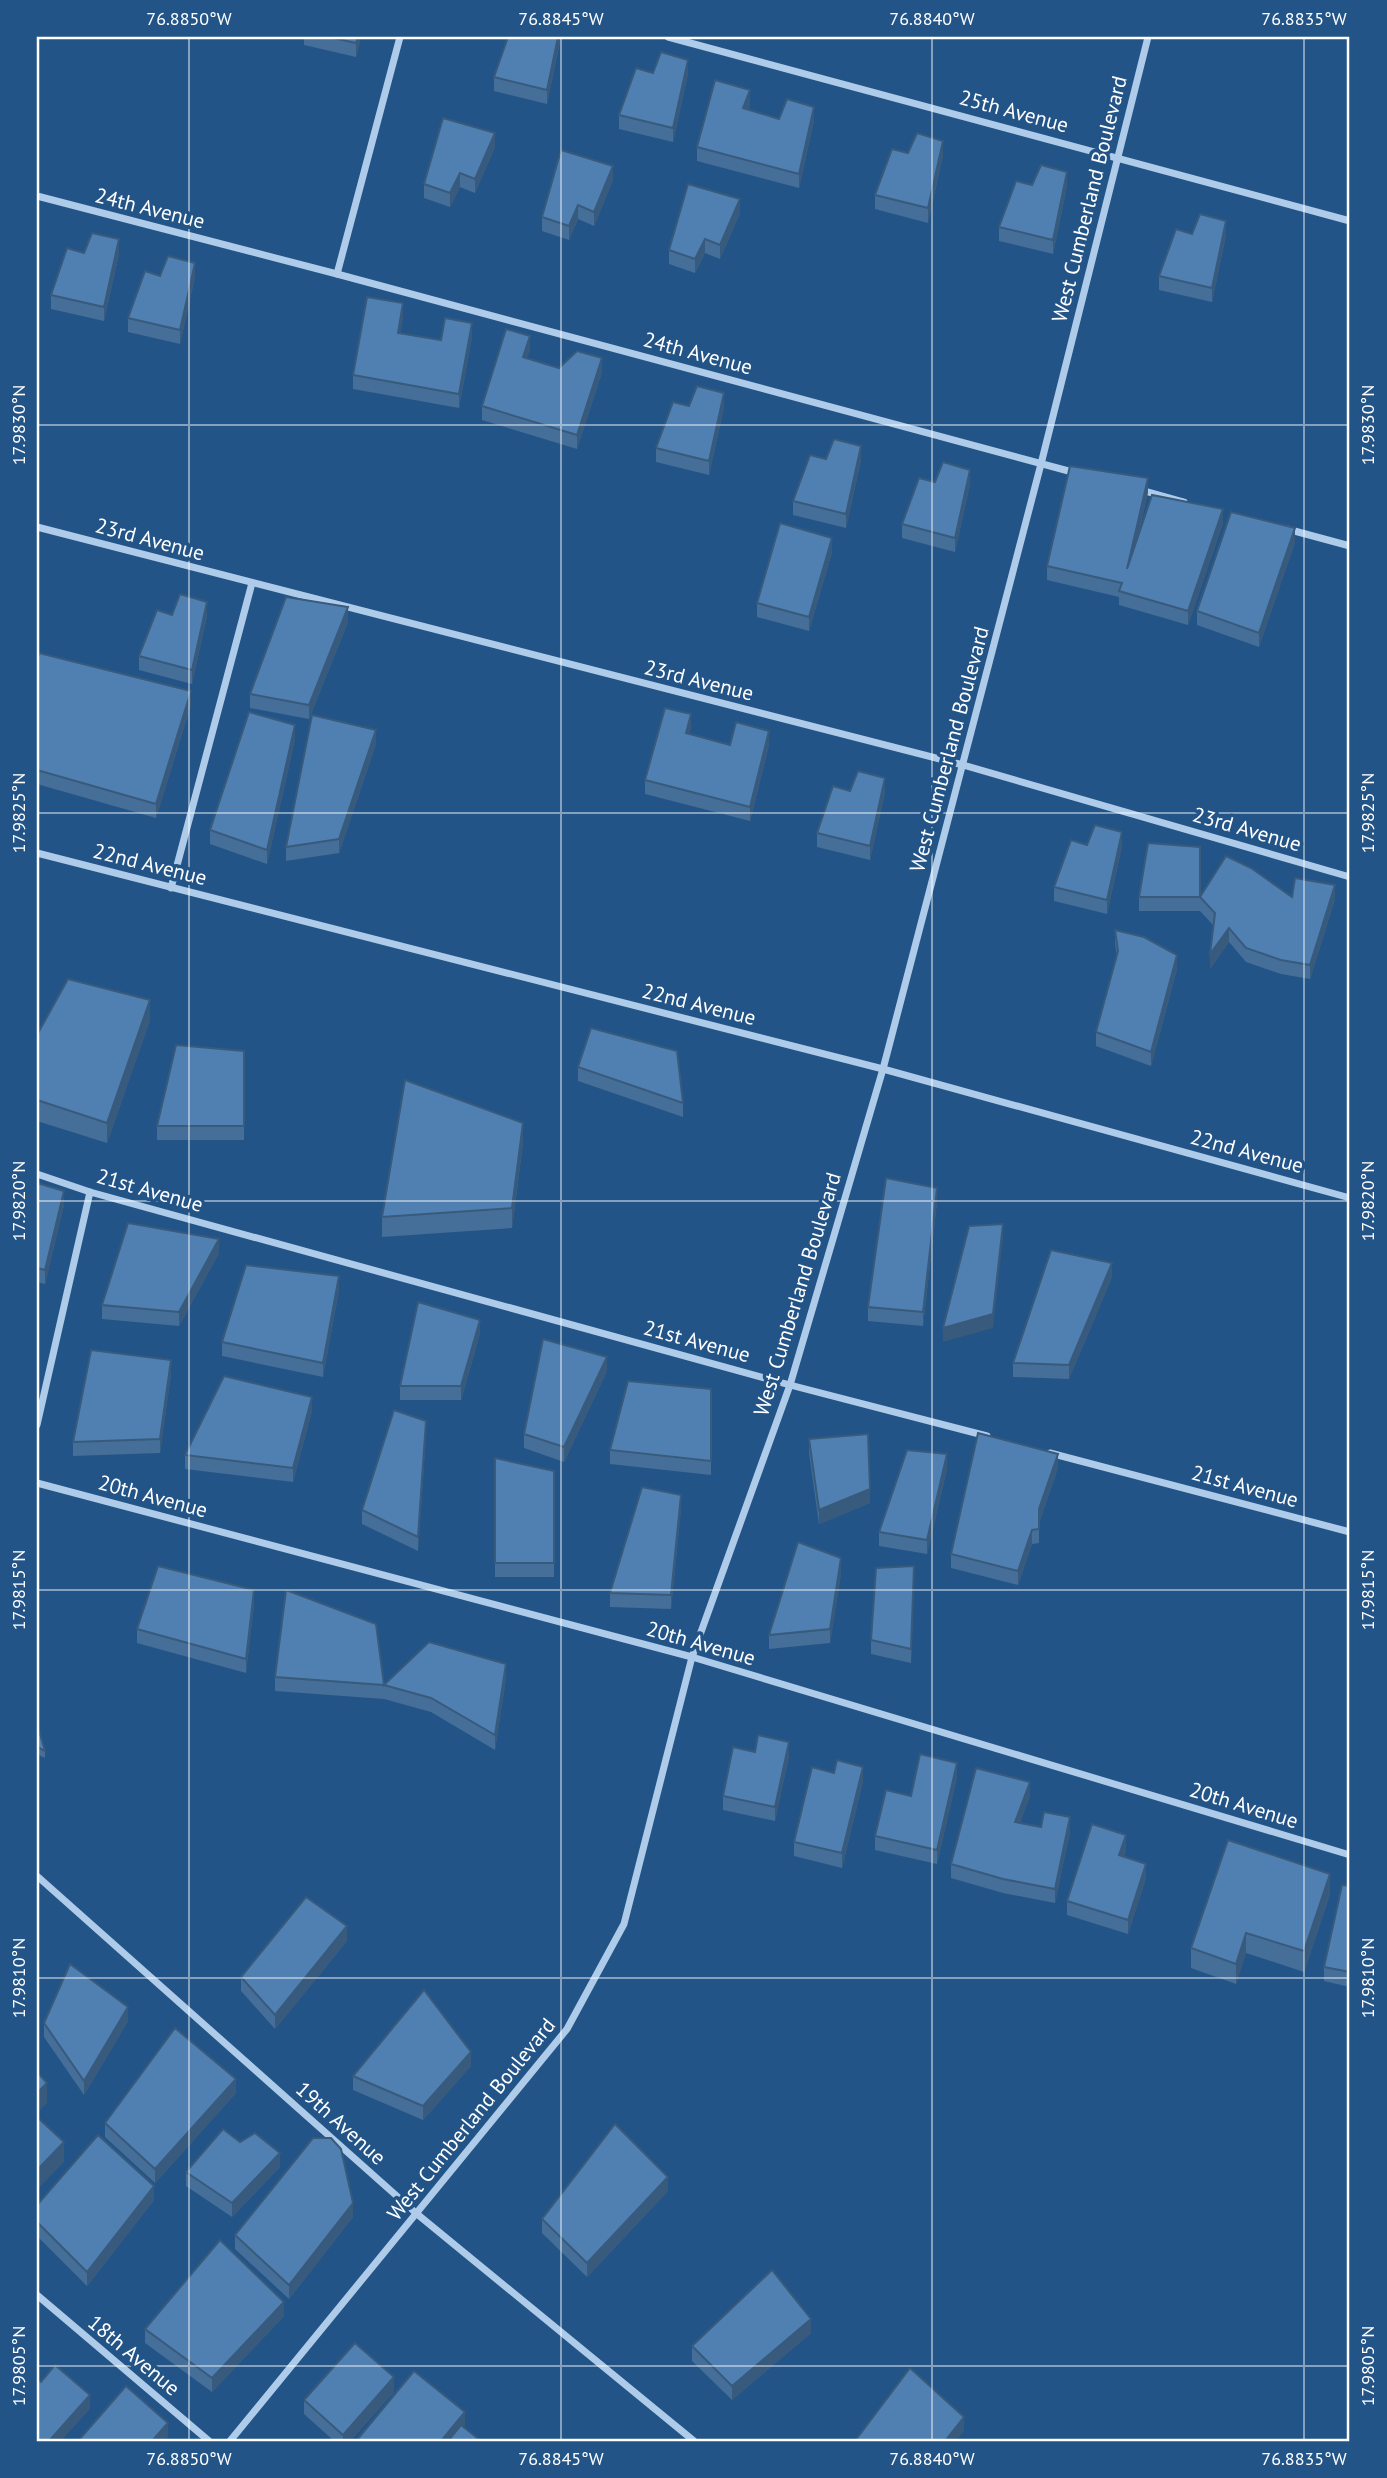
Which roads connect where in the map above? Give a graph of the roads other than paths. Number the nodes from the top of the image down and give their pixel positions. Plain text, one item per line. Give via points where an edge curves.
1 (400, 37) edge
2 (668, 37) edge
3 (1148, 37) edge
4 (1118, 156) junction
5 (37, 196) edge
6 (1350, 220) edge
7 (337, 274) junction
8 (1041, 464) junction
9 (1081, 474) edge
10 (1134, 488) edge
11 (1188, 503) edge
12 (37, 527) edge
13 (1283, 528) edge
14 (1350, 546) edge
15 (252, 583) junction
16 (963, 765) junction
17 (37, 853) edge
18 (1350, 877) edge
19 (171, 888) junction
20 (883, 1069) junction
21 (37, 1174) edge
22 (90, 1192) junction
23 (1350, 1198) edge
24 (790, 1385) junction
25 (37, 1426) edge
26 (990, 1437) edge
27 (1043, 1451) edge
28 (37, 1483) edge
29 (1350, 1532) edge
30 (692, 1657) junction
31 (1350, 1855) edge
32 (37, 1876) edge
33 (417, 2214) junction
34 (37, 2295) edge
35 (209, 2441) edge
36 (230, 2441) edge
37 (694, 2441) edge

1 - 7 street
2 - 4 street, 25th Avenue
3 - 4 street, West Cumberland Boulevard
4 - 6 street, 25th Avenue
4 - 8 street, West Cumberland Boulevard
5 - 7 street, 24th Avenue
7 - 8 street, 24th Avenue
8 - 9 street, 24th Avenue
8 - 16 street, West Cumberland Boulevard
10 - 11 street
12 - 15 street, 23rd Avenue
13 - 14 street
15 - 16 street, 23rd Avenue
15 - 19 street
16 - 18 street, 23rd Avenue
16 - 20 street, West Cumberland Boulevard
17 - 19 street, 22nd Avenue
19 - 20 street, 22nd Avenue
20 - 23 street, 22nd Avenue
20 - 24 street, West Cumberland Boulevard
21 - 22 street, 21st Avenue
22 - 24 street, 21st Avenue
22 - 25 street
24 - 26 street, 21st Avenue
24 - 30 street, West Cumberland Boulevard
27 - 29 street, 21st Avenue
28 - 30 street, 20th Avenue
30 - 31 street, 20th Avenue
30 - 33 street, West Cumberland Boulevard via 624,1924 567,2029
32 - 33 street, 19th Avenue
33 - 36 street, West Cumberland Boulevard
33 - 37 street, 19th Avenue
34 - 35 street, 18th Avenue

